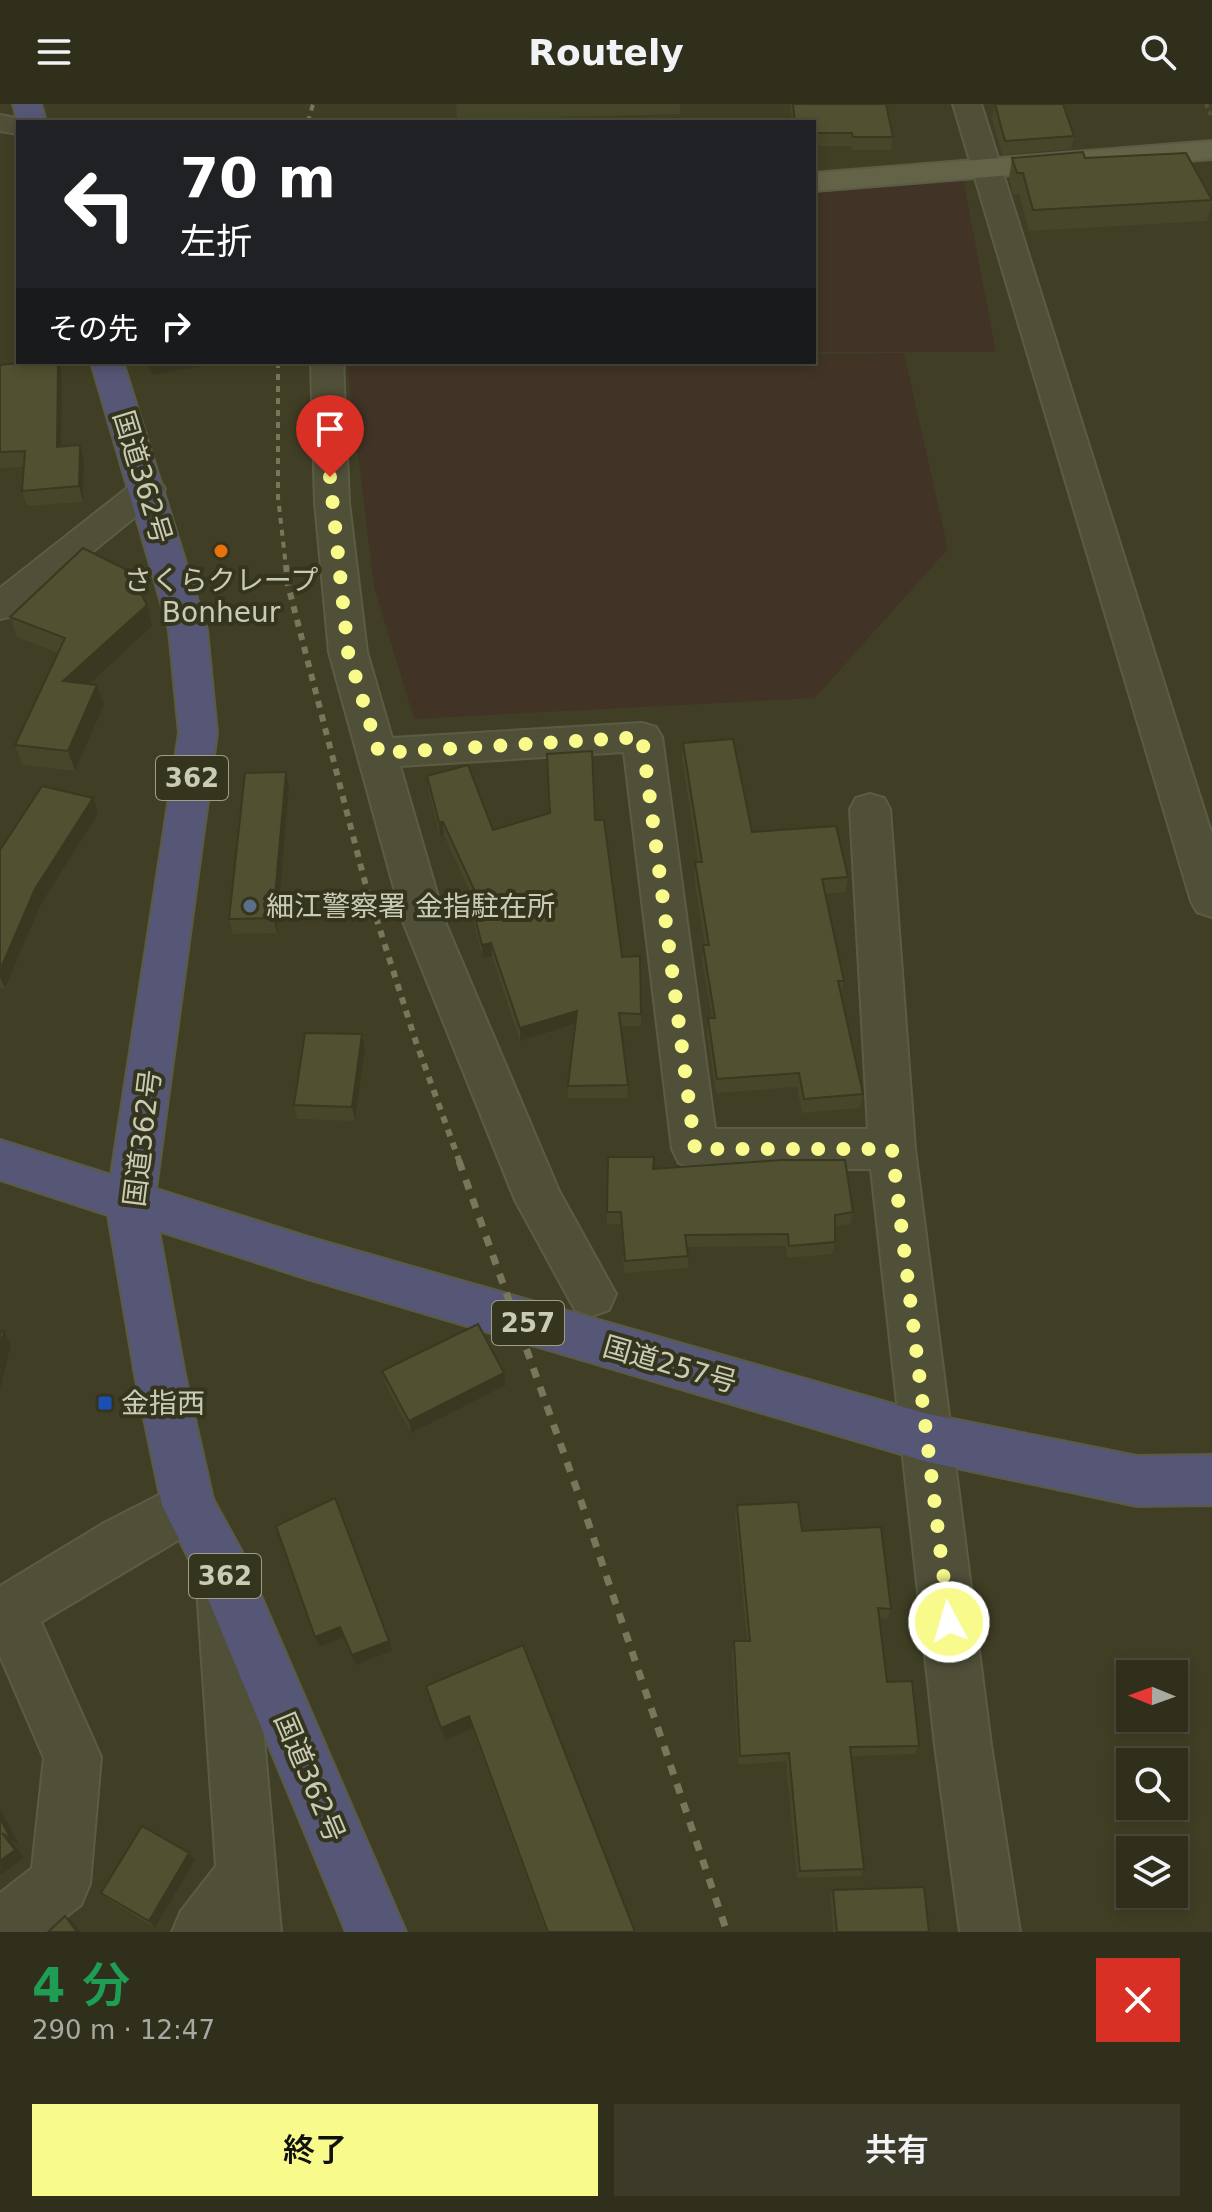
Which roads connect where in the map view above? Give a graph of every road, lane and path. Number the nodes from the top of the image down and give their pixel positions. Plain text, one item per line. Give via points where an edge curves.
1 (967, 104) edge
2 (1206, 104) edge
3 (1212, 118) edge
4 (1212, 150) edge
5 (985, 166) junction
6 (816, 182) edge
7 (108, 364) edge
8 (327, 364) edge
9 (148, 489) junction
10 (0, 607) edge
11 (379, 753) junction
12 (870, 809) dead end
13 (1212, 901) edge
14 (892, 1149) junction
15 (0, 1160) edge
16 (130, 1203) junction
17 (592, 1294) dead end
18 (928, 1438) junction
19 (1212, 1480) edge
20 (188, 1505) junction
21 (223, 1571) junction
22 (4, 1615) edge
23 (247, 1875) junction
24 (0, 1930) edge
25 (202, 1932) edge
26 (251, 1932) edge
27 (376, 1932) edge
28 (990, 1932) edge

1 - 5 street
2 - 3 path
4 - 5 street
5 - 6 street
5 - 13 street
7 - 9 highway, 国道362号 / 362
8 - 11 street via 332,503 348,652
9 - 10 street
9 - 16 highway, 国道362号 / 362 via 188,630 198,733
11 - 14 street via 642,737 695,1149
11 - 17 street via 425,924 539,1200
12 - 14 street
14 - 18 street
15 - 16 highway, 国道257号 / 257
16 - 18 highway, 国道257号 / 257
16 - 20 highway, 国道362号 / 362
18 - 19 highway, 国道257号 / 257 via 1137,1481
18 - 28 street
20 - 21 highway, 国道362号 / 362
20 - 22 street
21 - 23 street
21 - 27 highway, 国道362号 / 362
22 - 24 street via 73,1757 60,1884
23 - 25 street
23 - 26 street

